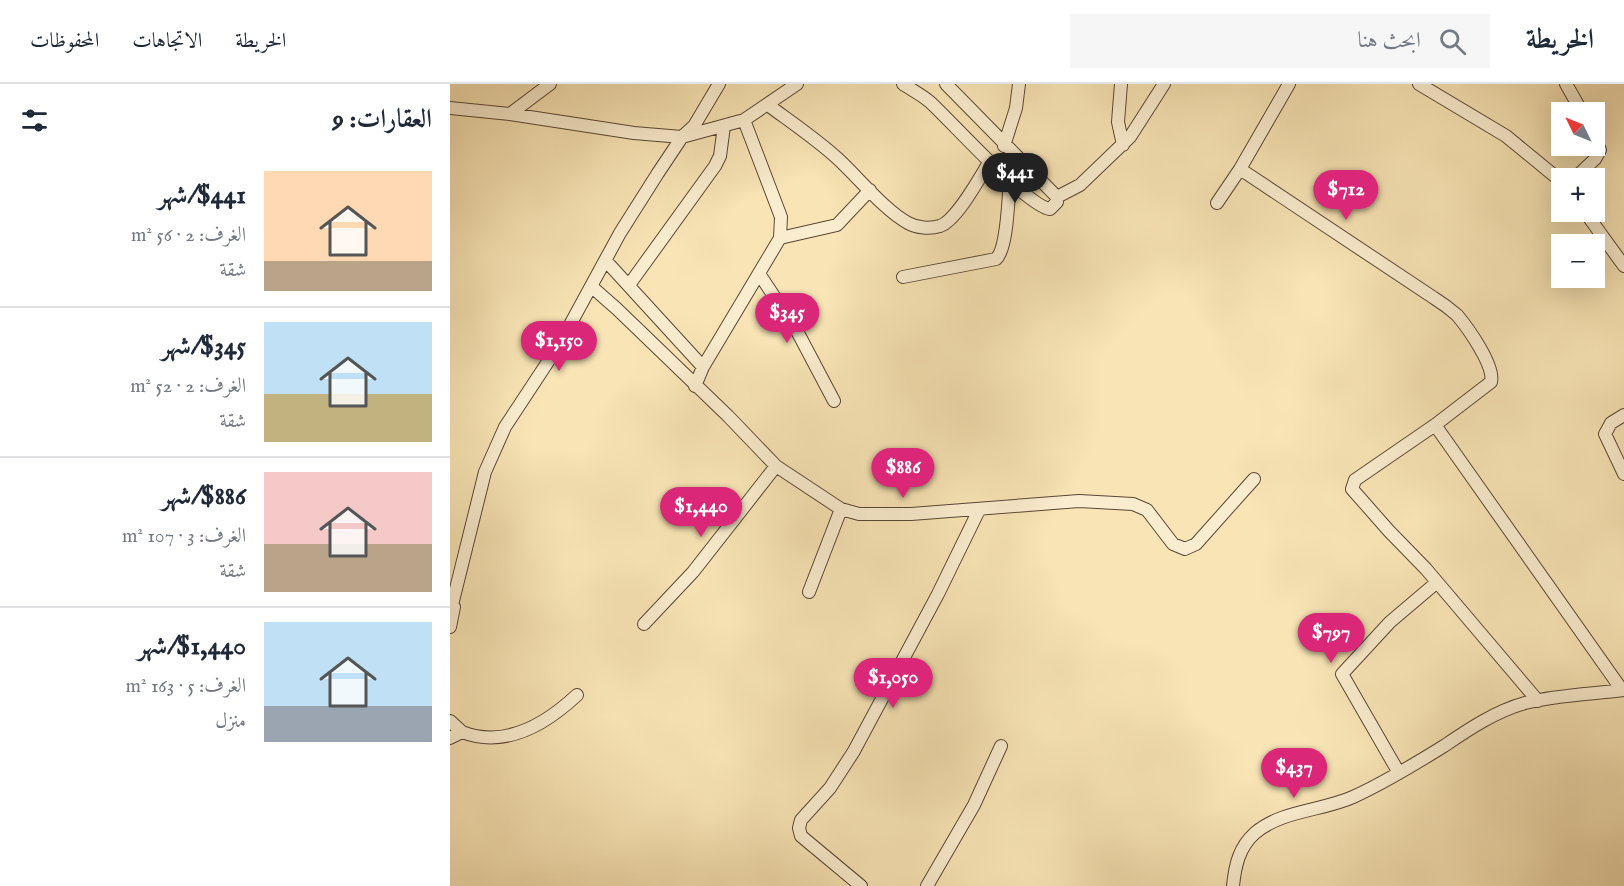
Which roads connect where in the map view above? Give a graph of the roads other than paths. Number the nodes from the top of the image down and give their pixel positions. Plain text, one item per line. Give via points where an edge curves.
1 (550, 84) edge
2 (719, 84) edge
3 (796, 84) edge
4 (903, 84) edge
5 (946, 84) edge
6 (1019, 84) edge
7 (1121, 84) edge
8 (1164, 84) edge
9 (1289, 84) edge
10 (1419, 84) edge
11 (1566, 84) edge
12 (1576, 102) edge
13 (768, 105) junction
14 (450, 108) edge
15 (510, 114) junction
16 (744, 120) junction
17 (724, 126) junction
18 (682, 137) junction
19 (1123, 145) junction
20 (1004, 146) junction
21 (1597, 156) edge
22 (990, 161) junction
23 (1586, 168) edge
24 (1240, 169) junction
25 (1551, 173) edge
26 (1010, 180) junction
27 (870, 190) junction
28 (1057, 197) junction
29 (1217, 204) dead end
30 (1592, 222) edge
31 (780, 238) junction
32 (606, 261) junction
33 (1624, 266) edge
34 (760, 275) junction
35 (903, 277) dead end
36 (629, 285) junction
37 (592, 287) junction
38 (703, 367) junction
39 (695, 386) junction
40 (834, 401) dead end
41 (1624, 415) edge
42 (1435, 425) junction
43 (776, 466) junction
44 (1624, 474) edge
45 (1254, 479) dead end
46 (841, 509) junction
47 (980, 510) junction
48 (1436, 583) junction
49 (810, 592) dead end
50 (455, 597) junction
51 (450, 613) edge
52 (644, 624) dead end
53 (450, 627) edge
54 (1623, 690) edge
55 (578, 695) dead end
56 (1538, 701) junction
57 (450, 721) edge
58 (456, 735) edge
59 (1001, 746) dead end
60 (1399, 773) junction
61 (861, 886) edge
62 (927, 886) edge
63 (1233, 886) edge

1 - 15 street
2 - 18 street
3 - 13 street
4 - 22 street via 929,101
5 - 20 street
6 - 20 street
7 - 19 street via 1118,122
8 - 19 street via 1137,130
9 - 24 street
10 - 25 street via 1506,135
11 - 12 street
13 - 16 street
13 - 27 street via 837,157
14 - 15 street
15 - 18 street
16 - 17 street
16 - 31 street via 781,217
17 - 18 street
17 - 36 street via 715,166
18 - 32 street
19 - 28 street via 1080,185
20 - 28 street
21 - 23 street
22 - 26 street
22 - 27 street via 953,215 943,225 931,228 908,223
24 - 29 street
24 - 42 street via 1456,315 1493,375 1491,382
26 - 28 street via 1046,209 1055,206
26 - 35 street via 1005,236 996,259
27 - 31 street via 837,225
30 - 33 street
31 - 34 street
32 - 36 street
32 - 37 street
34 - 38 street
34 - 40 street via 797,331
36 - 38 street
37 - 39 street
37 - 50 street via 506,428 485,472
38 - 39 street
39 - 43 street
41 - 44 street via 1611,423 1605,434
42 - 48 street via 1352,485
42 - 54 street
43 - 46 street
43 - 52 street via 693,572
45 - 47 street via 1196,544 1185,549 1173,544 1147,510 1133,504 1079,501
46 - 47 street via 859,514
46 - 49 street
47 - 61 street via 854,751 798,828 801,836
48 - 56 street
48 - 60 street via 1390,622 1342,674
50 - 51 street
50 - 53 street
54 - 56 street
55 - 58 street via 562,710 522,732 492,740
56 - 60 street via 1506,710 1464,731
57 - 58 street
59 - 62 street via 974,805
60 - 63 street via 1351,798 1264,826 1238,856

